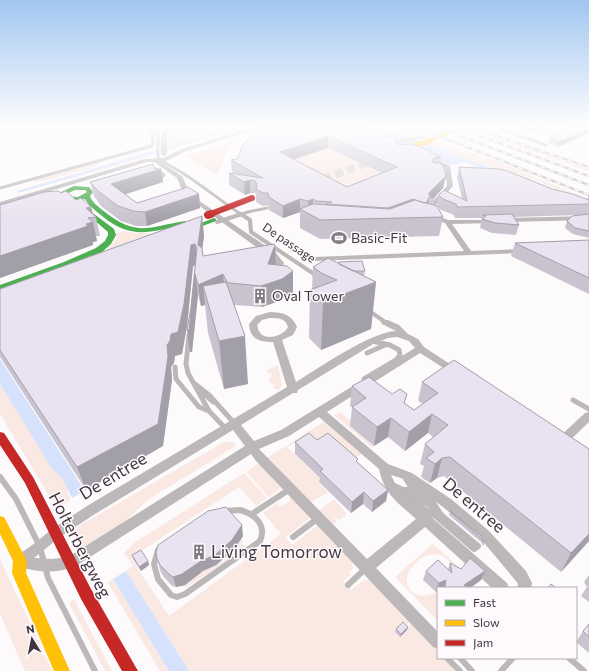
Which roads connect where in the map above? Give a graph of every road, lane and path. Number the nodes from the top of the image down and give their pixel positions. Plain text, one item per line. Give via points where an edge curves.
1 (107, 158) edge
2 (154, 158) edge
3 (161, 158) edge
4 (162, 158) edge
5 (429, 158) edge
6 (448, 167) junction
7 (456, 168) dead end
8 (153, 169) edge
9 (159, 180) edge
10 (0, 188) edge
11 (86, 188) junction
12 (61, 200) junction
13 (255, 200) dead end
14 (0, 204) edge
15 (87, 205) junction
16 (267, 208) dead end
17 (436, 209) edge
18 (428, 213) edge
19 (589, 218) edge
20 (213, 219) junction
21 (447, 222) junction
22 (185, 223) junction
23 (178, 233) edge
24 (141, 240) edge
25 (112, 250) edge
26 (534, 250) edge
27 (469, 253) junction
28 (314, 259) dead end
29 (280, 263) dead end
30 (67, 264) junction
31 (324, 280) edge
32 (0, 288) edge
33 (363, 306) edge
34 (385, 322) junction
35 (190, 327) edge
36 (404, 334) junction
37 (277, 339) dead end
38 (387, 339) junction
39 (420, 349) junction
40 (367, 353) dead end
41 (175, 367) dead end
42 (464, 378) edge
43 (194, 383) junction
44 (293, 390) junction
45 (573, 400) dead end
46 (589, 410) edge
47 (209, 411) junction
48 (320, 412) junction
49 (589, 416) edge
50 (231, 426) junction
51 (288, 431) junction
52 (1, 437) edge
53 (252, 447) junction
54 (572, 450) edge
55 (384, 468) junction
56 (403, 474) junction
57 (0, 477) edge
58 (390, 485) junction
59 (408, 488) junction
60 (290, 489) junction
61 (252, 514) junction
62 (433, 514) junction
63 (318, 518) junction
64 (0, 521) edge
65 (56, 533) junction
66 (293, 537) dead end
67 (40, 547) junction
68 (20, 561) junction
69 (71, 562) junction
70 (44, 567) junction
71 (366, 568) junction
72 (348, 585) dead end
73 (501, 587) edge
74 (524, 587) edge
75 (437, 641) edge
76 (448, 659) edge
77 (461, 659) edge
78 (512, 659) edge
79 (570, 659) edge
80 (62, 671) edge
81 (96, 671) edge
82 (130, 671) edge
83 (460, 671) edge
84 (472, 671) edge
85 (501, 671) edge
86 (584, 671) edge

1 - 10 lane
2 - 14 street
3 - 29 street, De passage via 180,177 185,190 196,201 273,255
4 - 31 lane, De passage via 250,220 251,232
5 - 6 street
6 - 7 street
6 - 17 street via 450,186 431,206
8 - 9 lane via 164,174
11 - 12 main road
11 - 12 main road via 67,190
11 - 15 main road
12 - 15 main road
12 - 15 main road via 84,202
13 - 20 main road
15 - 22 main road via 120,228 131,232 144,232
15 - 30 main road via 111,231 111,239 104,246
16 - 20 lane, bridge
18 - 21 street
19 - 21 street
20 - 22 main road
20 - 23 main road
21 - 27 street
22 - 24 main road
25 - 30 main road
26 - 27 street
27 - 28 street
30 - 32 main road
33 - 34 lane
34 - 36 street via 391,323
34 - 38 street via 389,330
35 - 43 lane via 186,364
36 - 38 street, De entree
36 - 39 street via 417,343
37 - 44 street
38 - 40 lane
38 - 44 street, De entree via 372,341
38 - 51 lane via 399,350 399,358 290,425
39 - 42 street
39 - 48 street
41 - 47 lane via 176,379 199,406
43 - 47 lane
43 - 50 lane via 206,397 220,406
44 - 50 street, De entree
45 - 46 lane
47 - 50 lane
48 - 51 street
48 - 55 street, De entree
49 - 54 street via 558,440
50 - 53 street
50 - 65 street, De entree
51 - 53 street
52 - 65 main road, Holterbergweg via 28,480
53 - 60 street
53 - 69 street
55 - 56 street, De entree
55 - 58 street, De entree
56 - 59 lane
56 - 74 street, De entree via 447,503 484,534 521,576
57 - 67 lane via 16,500
58 - 59 lane
58 - 62 street, De entree via 394,491
59 - 62 lane
59 - 62 lane via 425,510
59 - 62 lane via 433,503
60 - 61 lane
60 - 63 street
61 - 61 lane via 240,510 224,510 158,550 154,570 171,595 177,597 185,594 260,541 263,530
62 - 62 lane via 474,549 478,546
62 - 71 street
62 - 73 street, De entree
63 - 66 lane
63 - 71 street
64 - 68 main road
65 - 67 street, De entree
65 - 69 main road, Holterbergweg
67 - 68 street, De entree
67 - 70 lane
68 - 70 street
68 - 80 main road via 18,573
69 - 70 street
69 - 82 main road, Holterbergweg via 86,594
70 - 81 lane
71 - 72 lane
71 - 75 street
76 - 83 lane
77 - 84 lane
78 - 85 lane
79 - 86 lane

